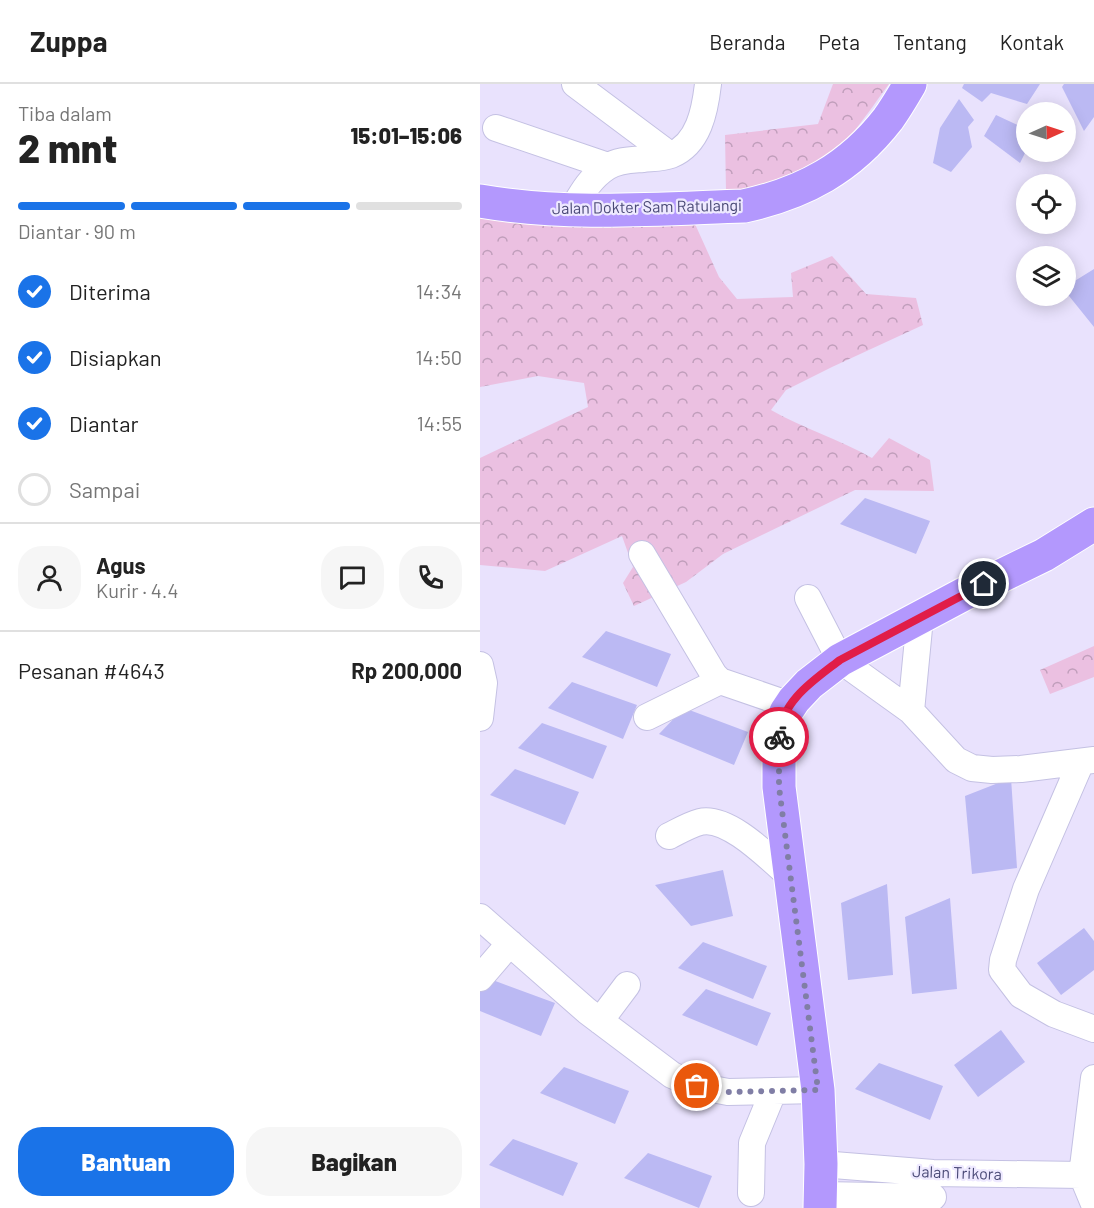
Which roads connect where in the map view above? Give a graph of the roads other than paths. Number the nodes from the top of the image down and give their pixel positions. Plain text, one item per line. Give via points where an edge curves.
1 (575, 84) edge
2 (708, 84) edge
3 (910, 84) edge
4 (496, 128) dead end
5 (670, 155) junction
6 (608, 166) junction
7 (480, 201) edge
8 (572, 210) junction
9 (1094, 524) edge
10 (642, 554) dead end
11 (808, 598) dead end
12 (920, 618) junction
13 (840, 660) junction
14 (480, 665) edge
15 (720, 681) junction
16 (790, 705) junction
17 (911, 711) junction
18 (647, 717) dead end
19 (480, 718) edge
20 (1087, 761) edge
21 (669, 836) dead end
22 (790, 876) junction
23 (480, 917) edge
24 (510, 943) junction
25 (480, 978) edge
26 (627, 985) dead end
27 (600, 1021) junction
28 (1094, 1029) edge
29 (1094, 1078) edge
30 (818, 1090) junction
31 (772, 1092) junction
32 (1088, 1175) edge
33 (821, 1189) edge
34 (751, 1193) dead end
35 (933, 1193) edge
36 (1094, 1204) edge

1 - 5 street
2 - 5 street via 698,128 685,146
3 - 8 main road, Jalan Dokter Sam Ratulangi via 887,119 850,159 815,182 770,200 744,206
4 - 6 street
5 - 6 street
6 - 8 street via 590,179
7 - 8 main road, Jalan Dokter Sam Ratulangi
9 - 12 main road via 1044,555
10 - 15 street
11 - 13 street
12 - 13 main road
12 - 17 street
13 - 16 main road
13 - 17 street
14 - 19 street
15 - 16 street
15 - 18 street
16 - 22 main road via 779,729 778,753
17 - 20 street via 956,760 972,768 1021,769
20 - 28 street via 1026,889 1002,970 1021,995 1054,1014
21 - 22 street via 699,822 718,822 736,831
22 - 30 main road
23 - 24 street
24 - 25 street
24 - 27 street
26 - 27 street
27 - 31 street via 672,1075 697,1086 728,1092
29 - 32 street
30 - 31 street
30 - 33 main road
31 - 34 street via 752,1143
32 - 35 street, Jalan Trikora
32 - 36 street
33 - 35 street, Jalan Trikora

